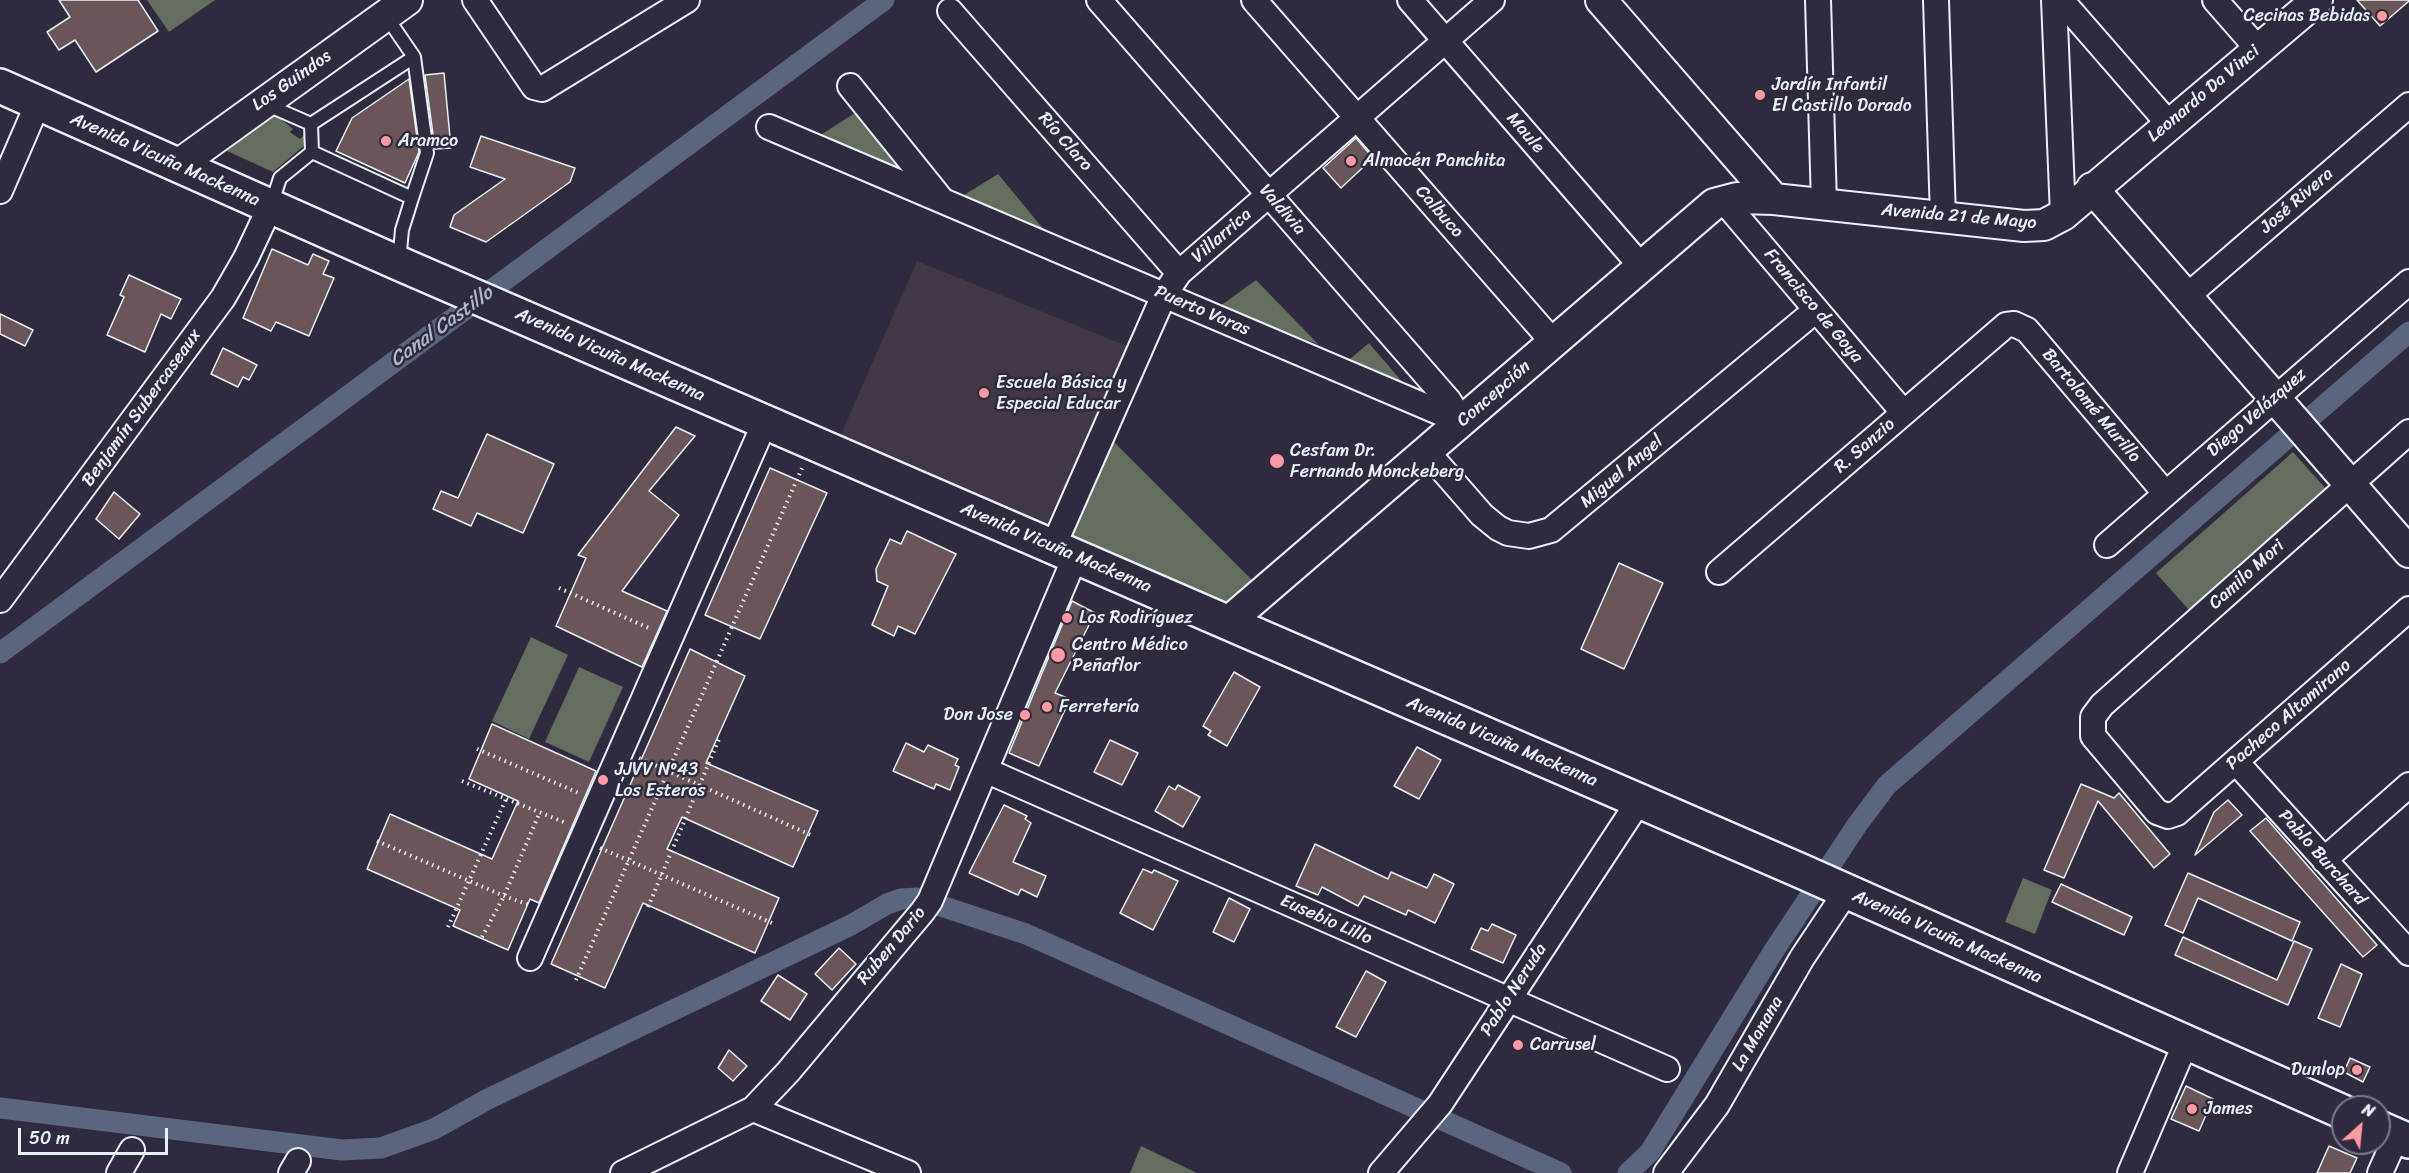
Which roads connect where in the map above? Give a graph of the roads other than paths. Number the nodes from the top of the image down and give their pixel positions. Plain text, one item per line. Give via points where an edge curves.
1 (475, 0) edge
2 (687, 0) edge
3 (1099, 0) edge
4 (1254, 0) edge
5 (1410, 0) edge
6 (1492, 0) edge
7 (1601, 0) edge
8 (1818, 0) edge
9 (1936, 0) edge
10 (2054, 0) edge
11 (2061, 0) edge
12 (2216, 0) edge
13 (2317, 0) edge
14 (396, 8) edge
15 (950, 11) dead end
16 (1444, 41) junction
17 (2258, 49) junction
18 (414, 57) junction
19 (0, 86) edge
20 (850, 86) dead end
21 (261, 102) junction
22 (38, 103) junction
23 (2409, 105) edge
24 (1356, 118) junction
25 (311, 124) junction
26 (2169, 124) junction
27 (769, 127) dead end
28 (312, 152) junction
29 (178, 165) junction
30 (2092, 188) junction
31 (0, 191) edge
32 (1269, 195) junction
33 (412, 198) junction
34 (1774, 199) junction
35 (1723, 200) junction
36 (943, 201) junction
37 (1824, 204) junction
38 (270, 207) junction
39 (2063, 215) junction
40 (1943, 217) junction
41 (398, 263) junction
42 (1641, 266) junction
43 (1179, 273) junction
44 (2409, 282) edge
45 (1164, 295) junction
46 (2186, 297) junction
47 (1816, 310) junction
48 (2014, 324) joint
49 (1553, 342) junction
50 (2280, 404) junction
51 (1904, 412) junction
52 (765, 422) junction
53 (1462, 422) junction
54 (2409, 432) edge
55 (1427, 452) junction
56 (2349, 484) junction
57 (2165, 493) junction
58 (2107, 545) dead end
59 (1064, 552) junction
60 (2409, 552) edge
61 (1719, 572) dead end
62 (0, 600) edge
63 (2409, 609) edge
64 (1227, 623) junction
65 (2236, 762) junction
66 (985, 771) junction
67 (2409, 785) edge
68 (1639, 801) junction
69 (2168, 816) joint
70 (2324, 860) junction
71 (1846, 892) junction
72 (2409, 953) edge
73 (530, 958) dead end
74 (1508, 1000) junction
75 (2186, 1042) junction
76 (1667, 1069) dead end
77 (2331, 1107) edge
78 (753, 1109) junction
79 (2395, 1135) edge
80 (132, 1150) dead end
81 (119, 1173) edge
82 (623, 1173) edge
83 (908, 1173) edge
84 (1381, 1173) edge
85 (1666, 1173) edge
86 (2130, 1173) edge
87 (2380, 1173) edge

1 - 2 street via 534,87 542,89
3 - 32 street, Valdivia
4 - 24 street, Calbuco
5 - 16 street, Maule
6 - 16 street, Villarrica
7 - 34 street
8 - 37 street
9 - 40 street
10 - 39 street
11 - 26 street
12 - 17 street
13 - 17 street, Leonardo Da Vinci
14 - 18 lane
14 - 21 street, Los Guindos
15 - 43 street, Río Claro
16 - 24 street, Villarrica
16 - 42 street, Maule
17 - 26 street, Leonardo Da Vinci
18 - 25 lane
18 - 33 lane via 426,153
19 - 22 main road, Avenida Vicuña Mackenna
20 - 36 street, Puerto Varas
21 - 25 lane
21 - 29 street, Los Guindos
22 - 29 main road, Avenida Vicuña Mackenna
22 - 31 street
23 - 46 street, José Rivera
24 - 32 street, Villarrica
24 - 49 street, Calbuco
25 - 28 lane
26 - 30 street, Leonardo Da Vinci
27 - 36 street, Puerto Varas
28 - 33 lane
28 - 38 lane via 280,178
29 - 38 main road, Avenida Vicuña Mackenna
30 - 39 street, Avenida 21 de Mayo
30 - 46 street
32 - 43 street, Villarrica
32 - 53 street, Valdivia via 1449,401
33 - 41 lane via 402,230
34 - 35 street
34 - 37 street, Avenida 21 de Mayo
35 - 42 street, Concepción via 1702,212
35 - 47 street, Francisco de Goya
36 - 45 street, Puerto Varas
37 - 40 street, Avenida 21 de Mayo
38 - 41 main road, Avenida Vicuña Mackenna
38 - 62 street, Benjamín Subercaseaux via 223,298
39 - 40 street, Avenida 21 de Mayo via 2034,226
41 - 52 main road, Avenida Vicuña Mackenna
42 - 49 street, Concepción
43 - 45 street, Villarrica
44 - 50 street, Diego Velázquez
45 - 53 street, Puerto Varas
45 - 59 street, Villarrica
46 - 50 street
47 - 51 street, Francisco de Goya
47 - 55 street, Miguel Angel via 1551,530 1529,536 1498,528
48 - 51 street, R. Sanzio via 2000,329
48 - 57 street, Bartolomé Murillo via 2027,330
49 - 53 street, Concepción
50 - 56 street
50 - 57 street, Diego Velázquez
51 - 61 street, R. Sanzio
52 - 59 main road, Avenida Vicuña Mackenna
52 - 73 street
53 - 55 street, Concepción
54 - 56 street, Camilo Mori
55 - 64 street, Concepción
56 - 60 street
56 - 69 street, Camilo Mori via 2102,705 2092,723 2096,742 2157,812
57 - 58 street, Diego Velázquez
59 - 64 main road, Avenida Vicuña Mackenna
59 - 66 street, Ruben Dario
63 - 65 street, Pacheco Altamirano
64 - 68 main road, Avenida Vicuña Mackenna
65 - 69 street, Pacheco Altamirano via 2177,813
65 - 70 street, Pablo Burchard
66 - 74 street, Eusebio Lillo
66 - 78 street, Ruben Dario via 930,901
67 - 70 street
68 - 71 main road, Avenida Vicuña Mackenna
68 - 74 street, Pablo Neruda
70 - 72 street, Pablo Burchard
71 - 75 main road, Avenida Vicuña Mackenna
71 - 85 street, La Manana via 1802,958 1718,1105
74 - 76 street, Eusebio Lillo
74 - 84 street, Pablo Neruda via 1440,1104
75 - 77 main road, Avenida Vicuña Mackenna
75 - 86 street
78 - 82 street, Ruben Dario
78 - 83 street
79 - 87 street
80 - 81 street

